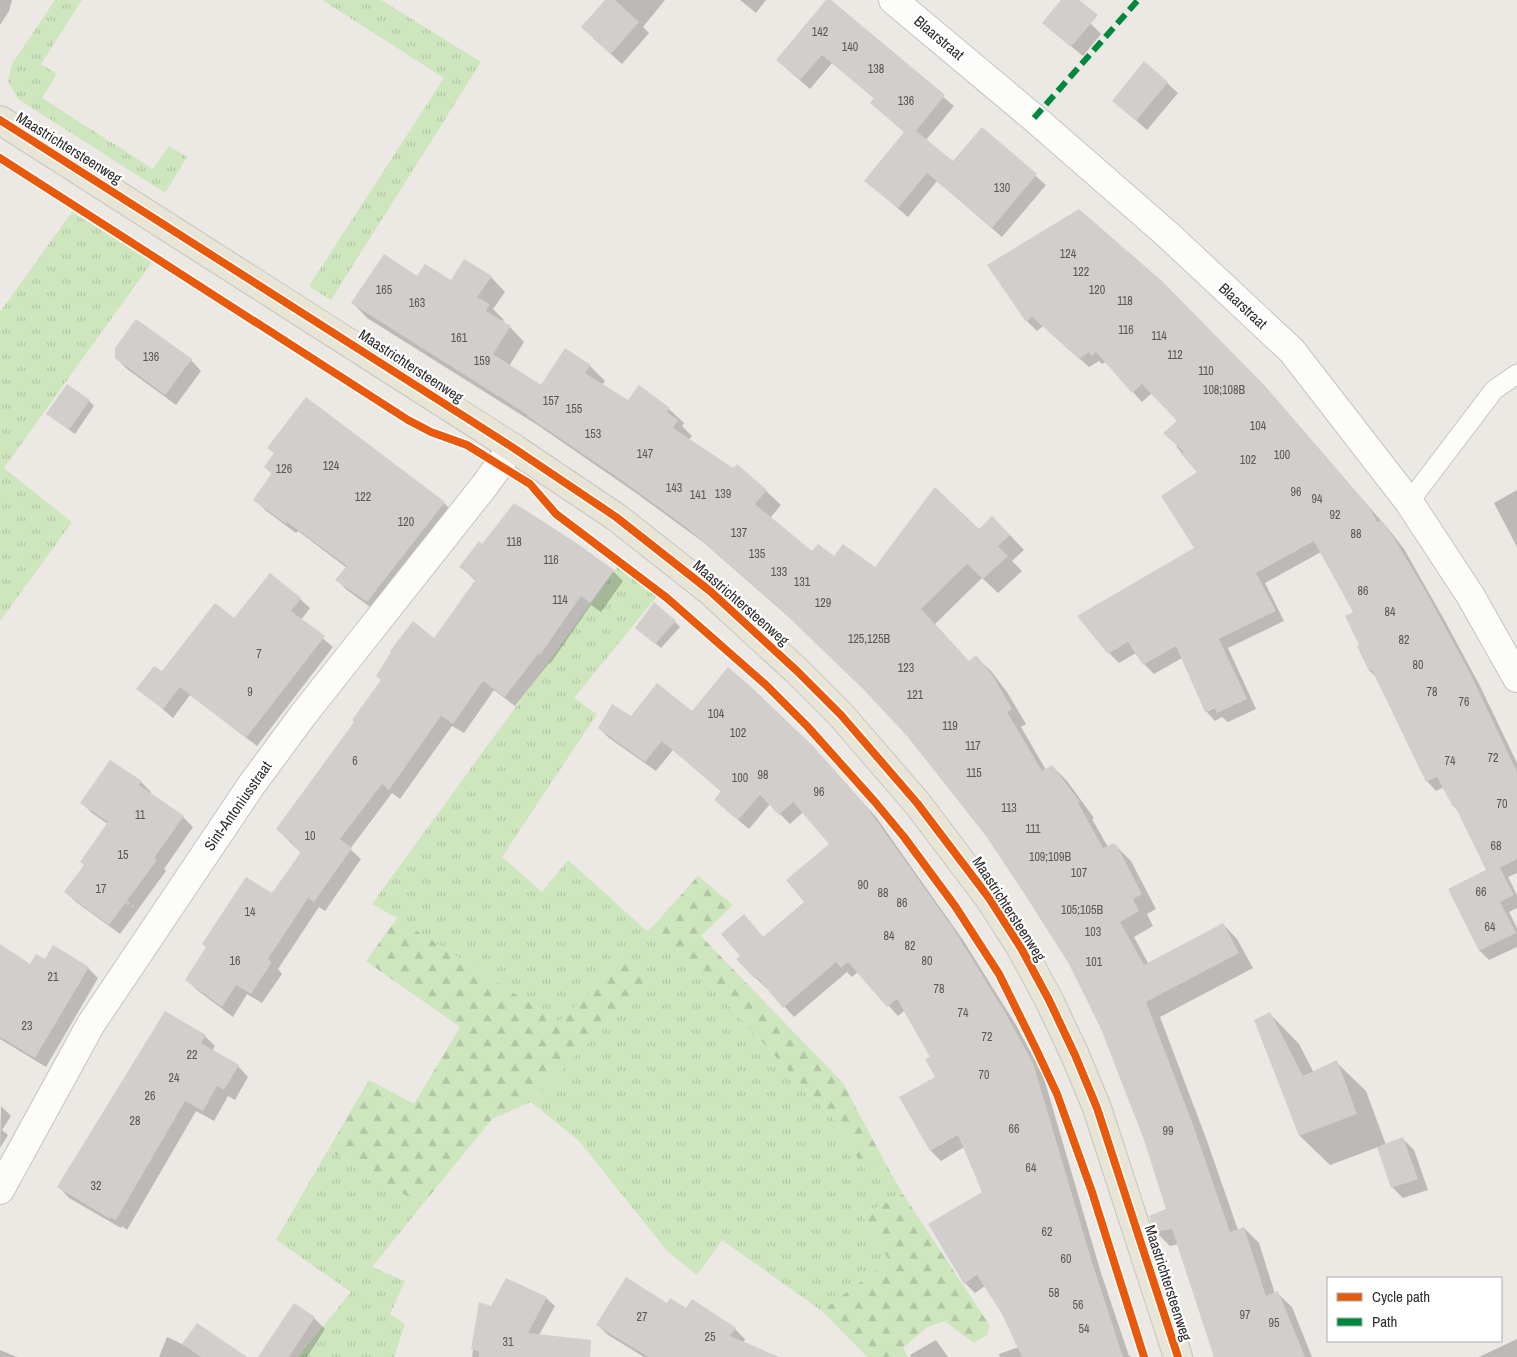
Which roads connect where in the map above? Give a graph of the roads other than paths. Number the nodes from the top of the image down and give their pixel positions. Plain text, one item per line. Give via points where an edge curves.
1 (893, 0) edge
2 (0, 120) edge
3 (1517, 374) edge
4 (512, 448) junction
5 (1409, 502) junction
6 (1517, 678) edge
7 (0, 1190) edge
8 (1178, 1357) edge

1 - 5 street, Blaarstraat via 1167,234 1292,352
2 - 4 main road, Maastrichtersteenweg
3 - 5 lane via 1494,390
4 - 7 street, Sint-Antoniusstraat via 250,787 91,1024
4 - 8 main road, Maastrichtersteenweg via 569,484 664,554 710,591 797,671 885,765 984,890 1021,948 1075,1055 1097,1108
5 - 6 street, Blaarstraat via 1470,595

